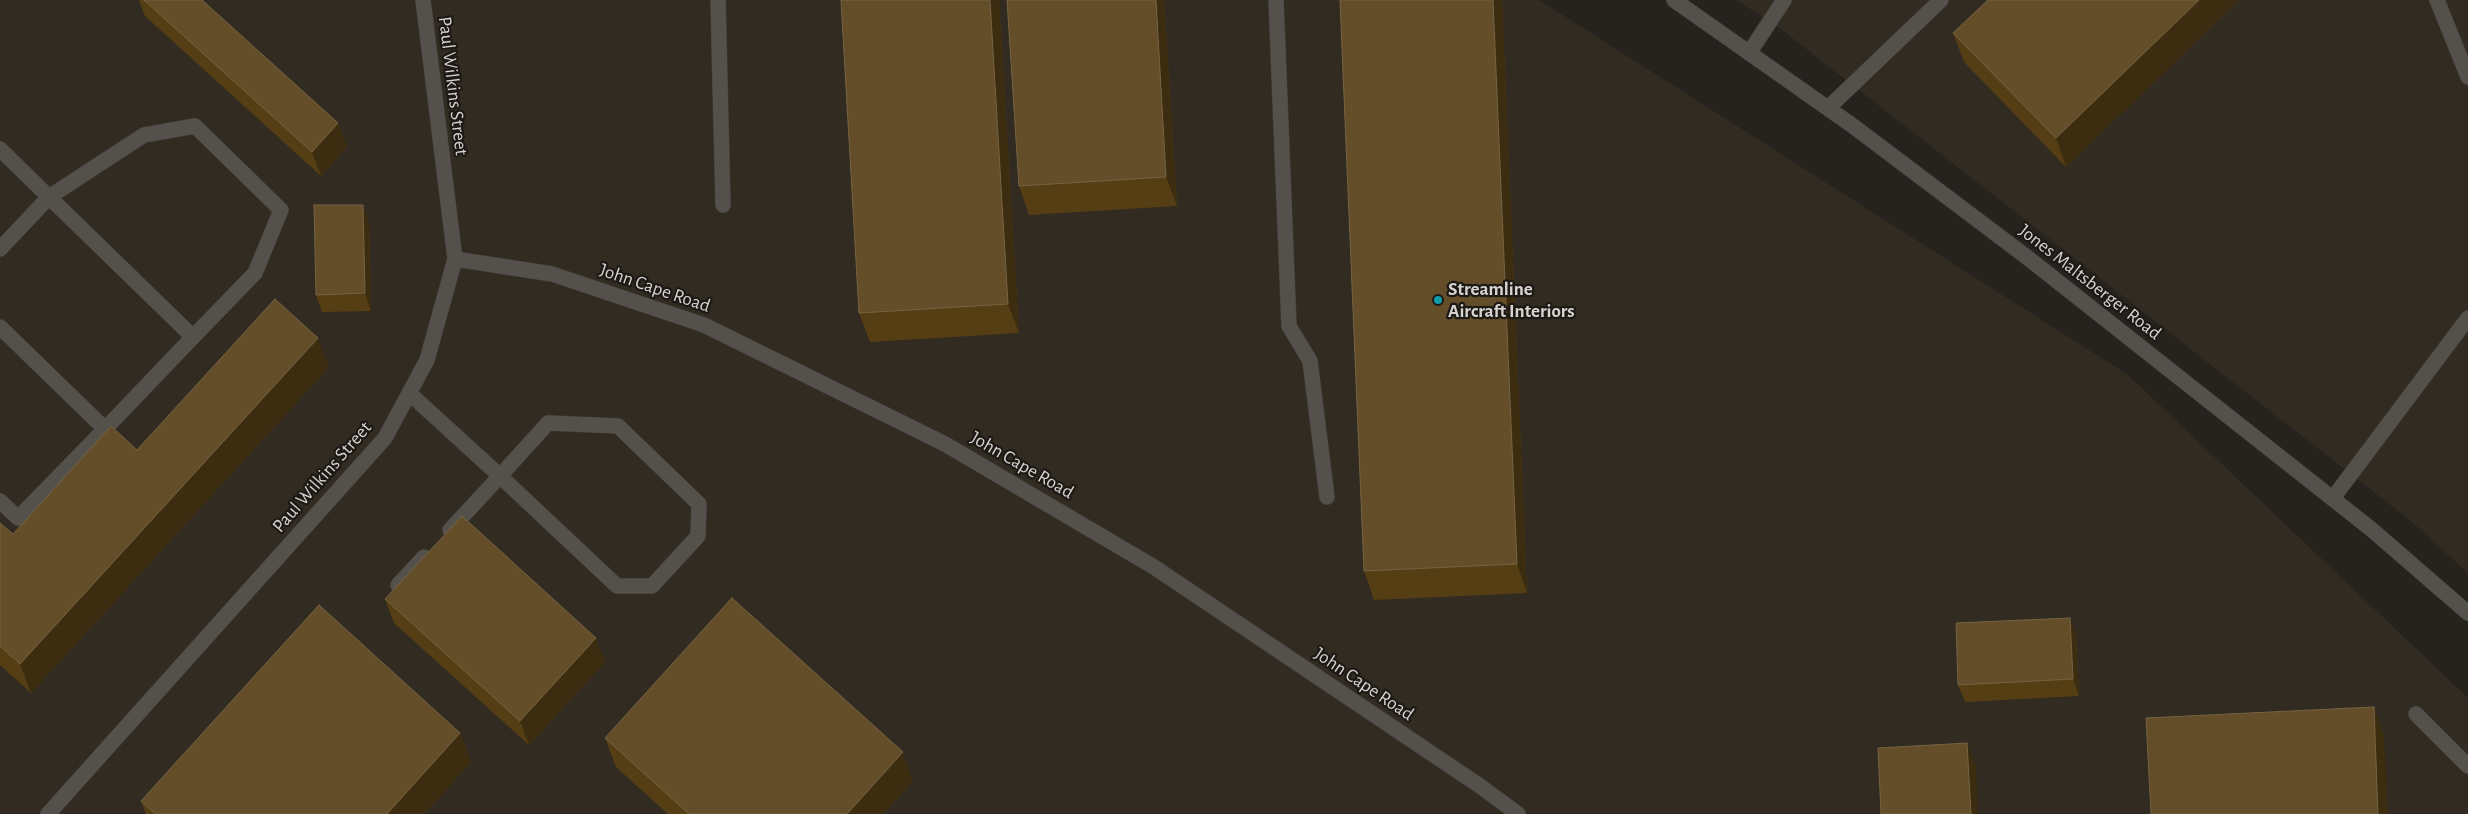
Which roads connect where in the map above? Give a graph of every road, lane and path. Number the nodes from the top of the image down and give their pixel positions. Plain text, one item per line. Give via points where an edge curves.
1 (423, 0) edge
2 (718, 0) edge
3 (1276, 0) edge
4 (1674, 0) edge
5 (1784, 0) edge
6 (1941, 0) edge
7 (2437, 0) edge
8 (1749, 53) junction
9 (2468, 77) edge
10 (1828, 108) junction
11 (0, 149) edge
12 (49, 197) junction
13 (723, 205) dead end
14 (0, 249) edge
15 (454, 258) junction
16 (2468, 318) edge
17 (0, 327) edge
18 (193, 337) junction
19 (409, 393) junction
20 (105, 429) junction
21 (500, 476) junction
22 (1327, 497) dead end
23 (2333, 498) junction
24 (0, 501) edge
25 (398, 585) edge
26 (2468, 613) edge
27 (2416, 714) dead end
28 (2468, 766) edge
29 (48, 814) edge
30 (1518, 814) edge

1 - 15 street, Paul Wilkins Street
2 - 13 street
3 - 22 street via 1289,326 1310,361
4 - 8 street, Jones Maltsberger Road
5 - 8 street
6 - 10 street
7 - 9 street
8 - 10 street, Jones Maltsberger Road
10 - 23 street, Jones Maltsberger Road via 2028,258
11 - 12 street
12 - 14 street
12 - 18 street
12 - 18 street via 144,135 195,126 281,210 255,273
15 - 19 street, Paul Wilkins Street via 427,360
15 - 30 street, John Cape Road via 552,274 704,325 945,444 1154,566
16 - 23 street
17 - 20 street
18 - 20 street
19 - 21 street
19 - 29 street, Paul Wilkins Street via 385,438
20 - 24 street via 18,518
21 - 21 street via 617,586 652,586 698,536 699,504 618,426 548,423
21 - 25 street
23 - 26 street, Jones Maltsberger Road
27 - 28 street

